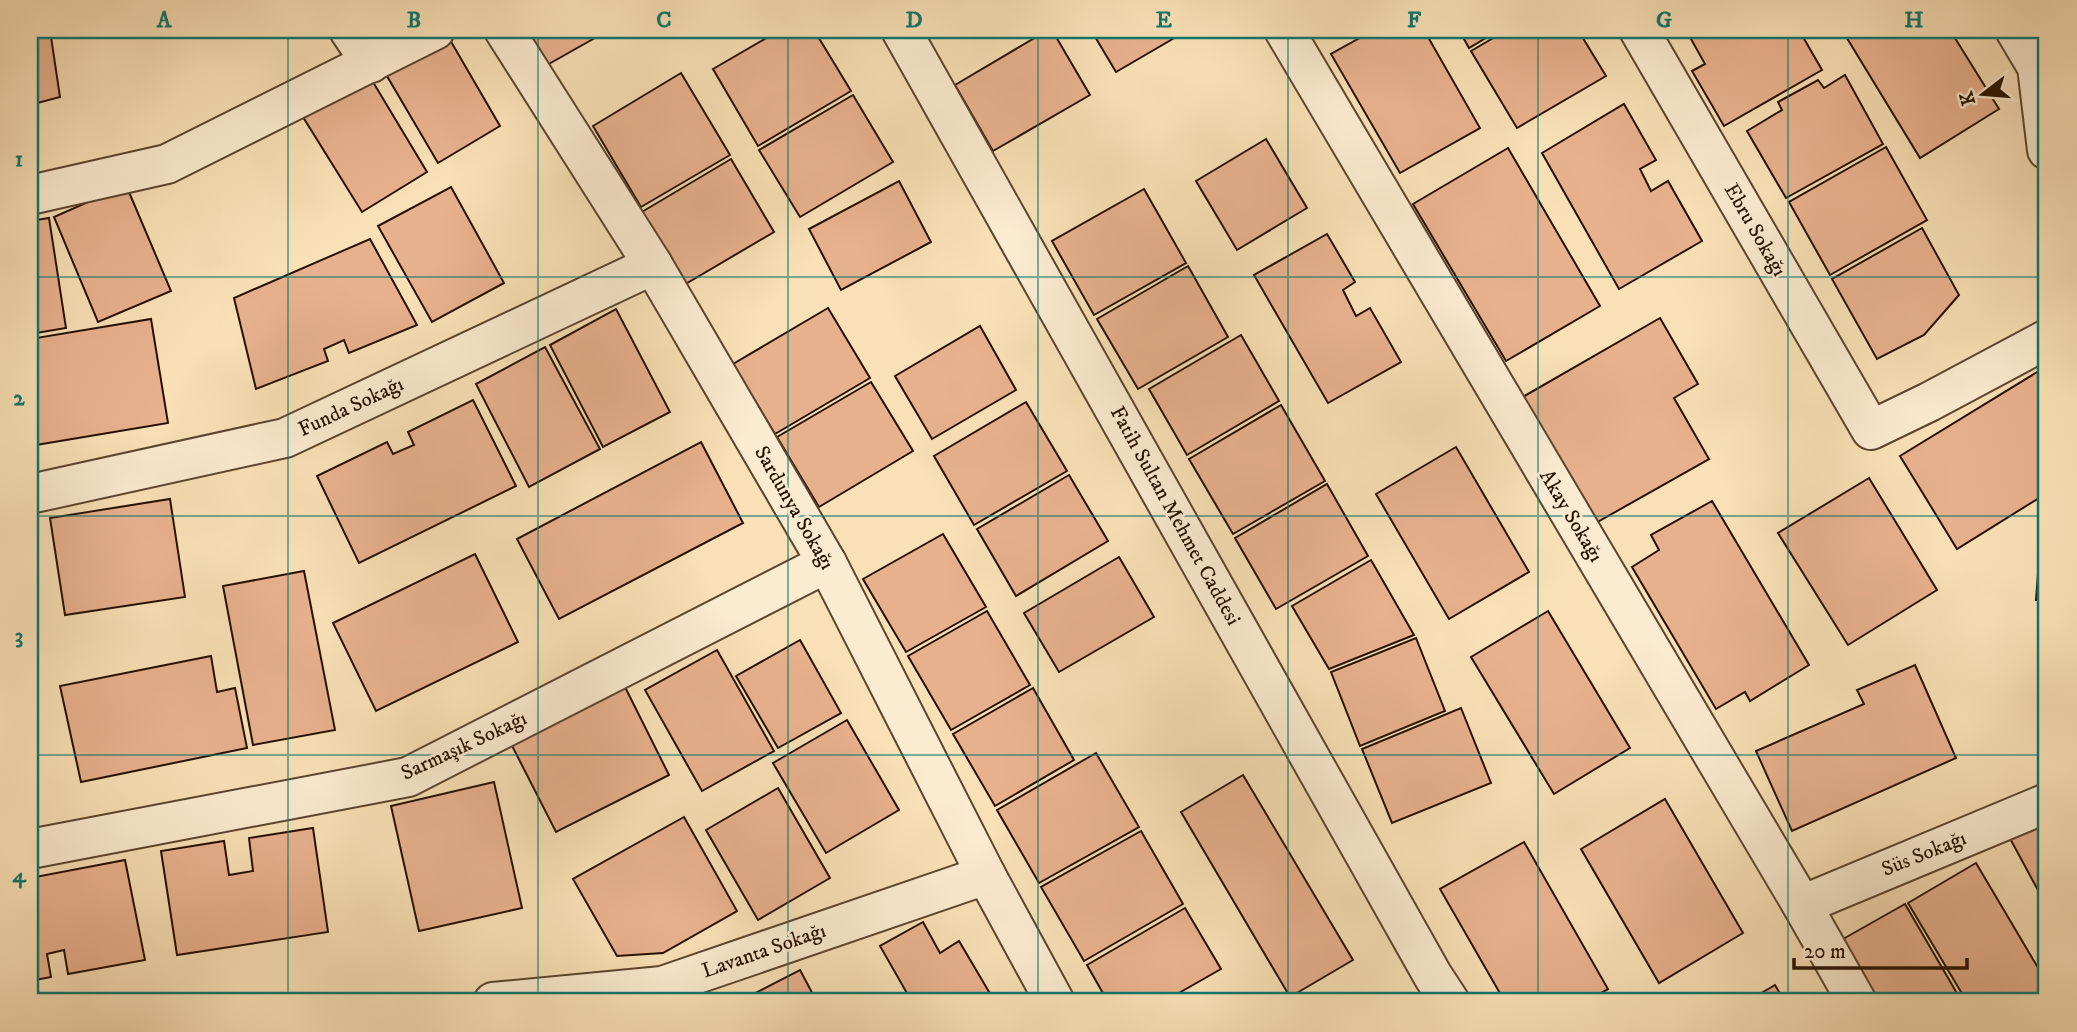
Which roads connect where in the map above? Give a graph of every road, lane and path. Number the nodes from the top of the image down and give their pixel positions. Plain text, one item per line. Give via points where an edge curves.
1 (349, 30) edge
2 (435, 30) edge
3 (504, 30) edge
4 (901, 30) edge
5 (1284, 30) edge
6 (1639, 30) edge
7 (2015, 30) edge
8 (371, 63) junction
9 (2047, 150) edge
10 (30, 195) edge
11 (653, 265) junction
12 (2047, 339) edge
13 (30, 494) edge
14 (827, 563) junction
15 (2047, 803) edge
16 (30, 849) edge
17 (986, 875) junction
18 (1802, 905) junction
19 (493, 1002) edge
20 (1055, 1002) edge
21 (1450, 1002) edge
22 (1857, 1002) edge

1 - 8 street
2 - 8 street
3 - 11 street, Sardunya Sokağı
4 - 21 street, Fatih Sultan Mehmet Caddesi
5 - 18 street, Akay Sokağı
6 - 12 street, Ebru Sokağı via 1871,430
7 - 9 street via 2037,67
8 - 10 street via 167,164
11 - 13 street, Funda Sokağı via 285,438
11 - 14 street, Sardunya Sokağı
14 - 16 street, Sarmaşık Sokağı via 408,777
14 - 17 street, Sardunya Sokağı
15 - 18 street, Süs Sokağı
17 - 19 street, Lavanta Sokağı via 662,986
17 - 20 street, Sardunya Sokağı
18 - 22 street, Akay Sokağı

